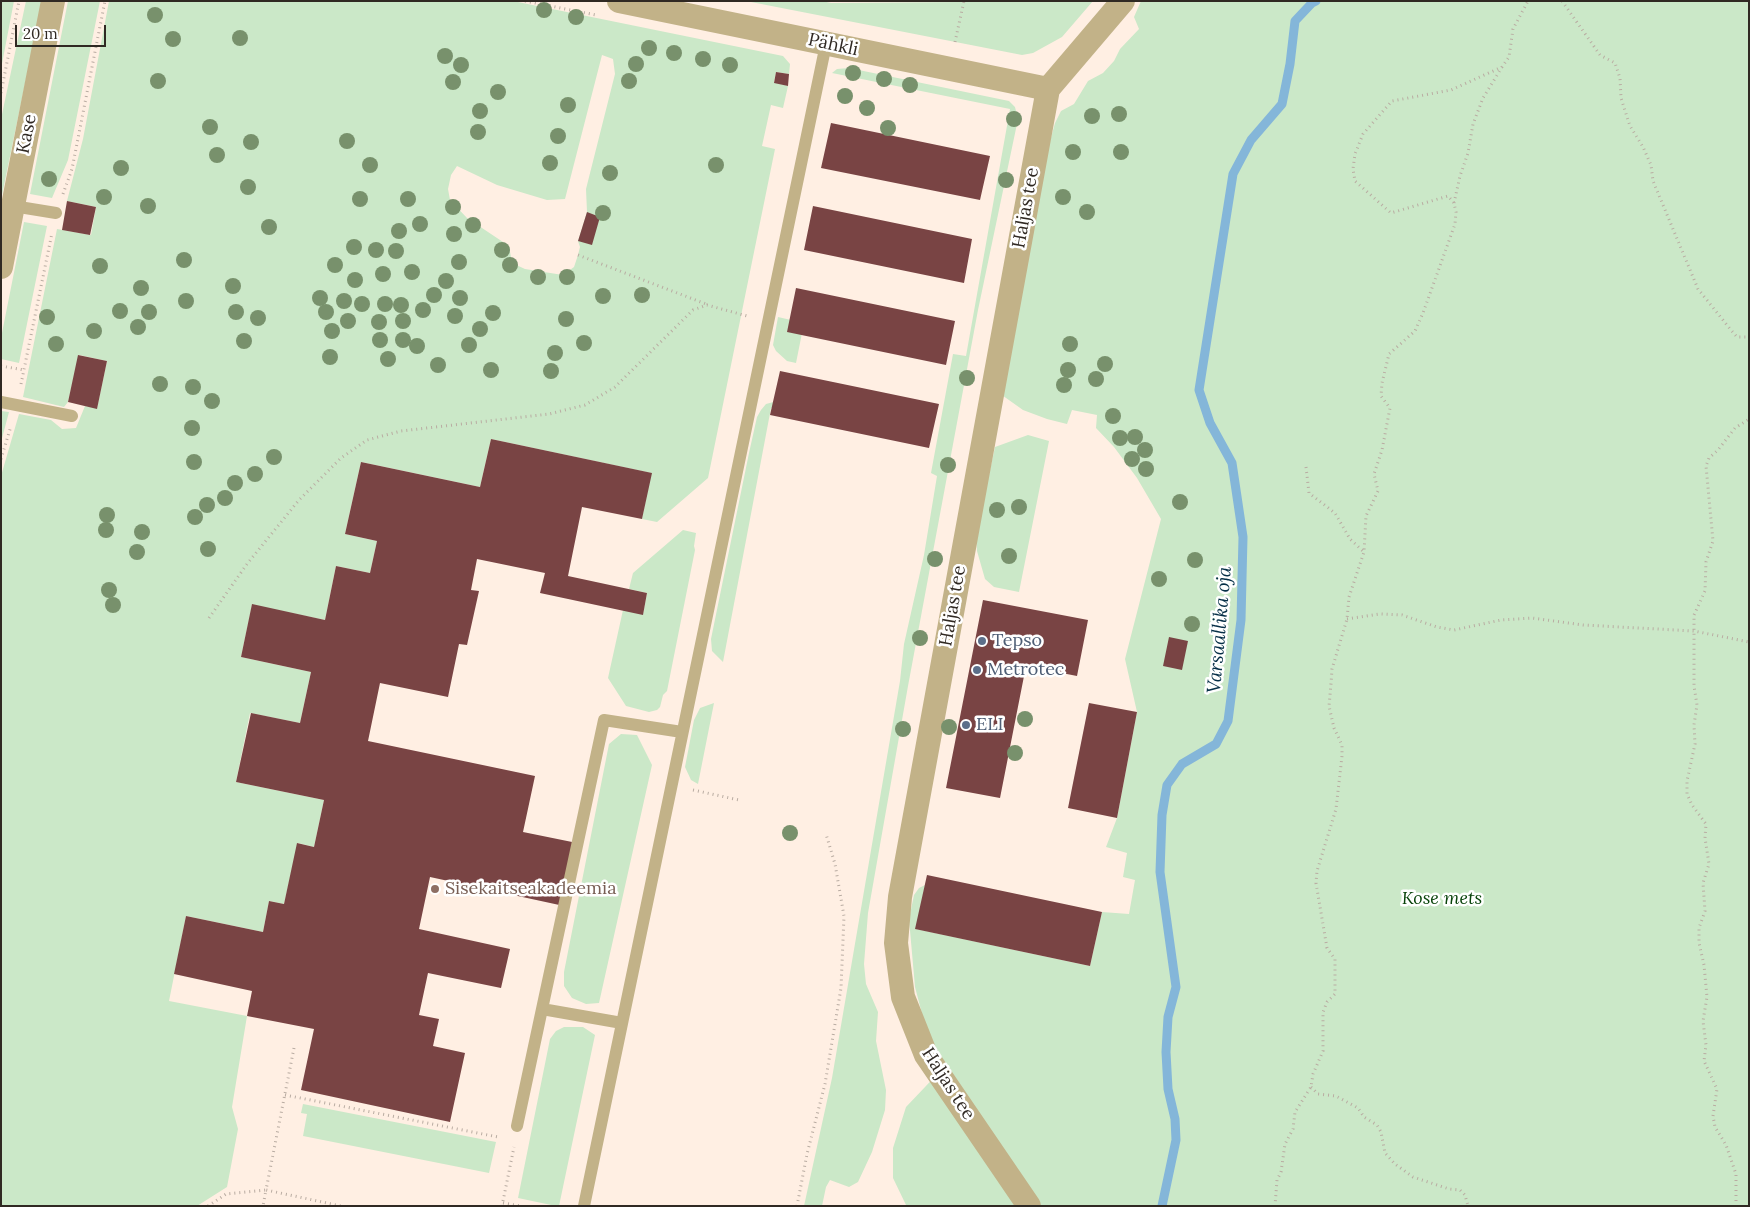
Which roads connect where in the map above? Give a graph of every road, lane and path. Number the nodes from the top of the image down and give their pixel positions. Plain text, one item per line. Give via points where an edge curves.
1 (19, 1) edge
2 (53, 1) edge
3 (619, 1) edge
4 (964, 1) edge
5 (1123, 1) edge
6 (1528, 1) edge
7 (1562, 1) edge
8 (826, 44) junction
9 (954, 49) dead end
10 (1502, 66) junction
11 (1048, 89) junction
12 (1, 93) edge
13 (1454, 203) junction
14 (13, 206) junction
15 (56, 213) dead end
16 (578, 255) dead end
17 (1, 267) edge
18 (707, 305) junction
19 (768, 323) junction
20 (1749, 337) edge
21 (1, 366) edge
22 (24, 370) dead end
23 (1, 402) edge
24 (72, 416) dead end
25 (1749, 419) edge
26 (1306, 467) dead end
27 (1364, 552) junction
28 (209, 618) dead end
29 (1347, 619) junction
30 (1694, 631) junction
31 (1749, 642) edge
32 (682, 732) junction
33 (826, 834) dead end
34 (542, 1009) junction
35 (622, 1023) junction
36 (294, 1048) dead end
37 (1311, 1086) junction
38 (285, 1095) junction
39 (517, 1126) joint
40 (515, 1140) junction
41 (266, 1190) junction
42 (321, 1204) edge
43 (502, 1204) edge
44 (208, 1206) edge
45 (263, 1206) edge
46 (341, 1206) edge
47 (521, 1206) edge
48 (584, 1206) edge
49 (797, 1206) edge
50 (1028, 1206) edge
51 (1274, 1206) edge
52 (1468, 1206) edge
53 (1736, 1206) edge

1 - 12 path
2 - 14 street, Kase
3 - 8 street, Pähkli
4 - 9 path
5 - 11 street
6 - 10 path via 1513,29 1509,57
7 - 20 path via 1600,54 1616,63 1621,98 1630,126 1651,165 1653,181 1698,288 1730,330 1738,337
8 - 11 street, Pähkli
8 - 19 lane
10 - 13 path via 1483,98 1473,124
10 - 13 path via 1451,90 1392,101 1363,134 1355,154 1355,181 1391,213 1448,196
11 - 50 street, Haljas tee via 900,897 896,943 903,997 926,1055
13 - 27 path via 1455,224 1423,313 1414,331 1389,354 1381,396 1390,408 1389,417 1374,474 1378,491 1366,516
14 - 15 lane
14 - 17 street, Kase
16 - 18 path
18 - 19 path
18 - 28 path via 692,310 615,388 585,405 549,414 400,431 367,440 341,458 299,500 247,564
19 - 32 lane
21 - 22 path
23 - 24 lane
25 - 30 path via 1735,428 1706,466 1714,541 1706,562 1705,591 1694,615
26 - 27 path via 1309,493 1334,513 1350,539
27 - 29 path via 1349,597
29 - 30 path via 1380,614 1402,615 1454,630 1501,620 1532,618 1583,625
29 - 37 path via 1332,669 1330,706 1334,728 1342,745 1336,809 1316,883 1327,948 1335,958 1335,994 1323,1012 1323,1051
30 - 31 path
30 - 53 path via 1697,705 1687,794 1706,824 1710,864 1703,884 1705,910 1699,928 1707,996 1703,1021 1704,1061 1717,1089 1715,1127 1726,1145 1736,1174
32 - 34 lane via 604,720
32 - 35 lane
33 - 49 path via 844,916 841,988
34 - 35 lane
34 - 39 lane
35 - 48 lane
36 - 38 path
37 - 51 path via 1295,1112 1277,1180
37 - 52 path via 1318,1094 1336,1096 1358,1108 1364,1117 1377,1125 1384,1154 1395,1164 1413,1177 1449,1190 1460,1190
38 - 40 path
38 - 41 path
39 - 40 path
40 - 43 path
41 - 42 path
41 - 44 path via 226,1194
41 - 45 path
42 - 46 path
43 - 47 path

